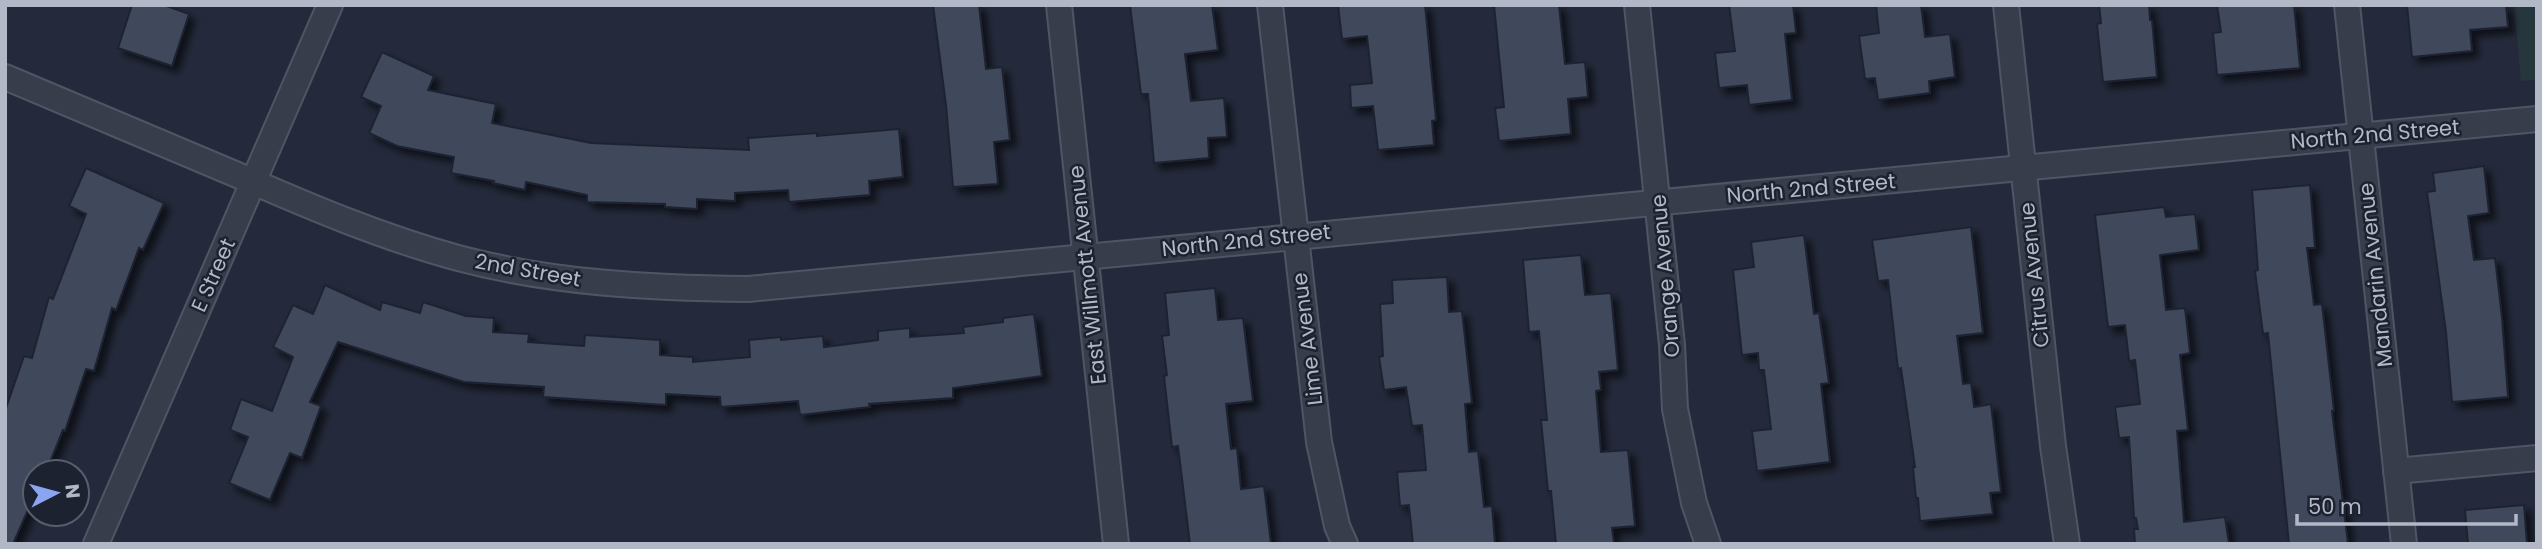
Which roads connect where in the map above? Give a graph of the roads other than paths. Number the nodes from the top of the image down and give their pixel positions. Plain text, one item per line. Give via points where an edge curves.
1 (330, 5) edge
2 (1059, 5) edge
3 (1270, 5) edge
4 (1637, 5) edge
5 (2006, 5) edge
6 (2347, 5) edge
7 (5, 76) edge
8 (2537, 119) edge
9 (2360, 136) junction
10 (2023, 168) junction
11 (254, 182) junction
12 (1658, 202) junction
13 (1295, 235) junction
14 (1085, 256) junction
15 (2537, 458) edge
16 (2396, 471) junction
17 (96, 544) edge
18 (1116, 544) edge
19 (1345, 544) edge
20 (1708, 544) edge
21 (2067, 544) edge
22 (2404, 544) edge

1 - 11 street, E Street
2 - 14 street, East Willmott Avenue
3 - 13 street, Lime Avenue
4 - 12 street, Orange Avenue
5 - 10 street, Citrus Avenue
6 - 9 street, Mandarin Avenue
7 - 11 street, 2nd Street
8 - 9 street, North 2nd Street
9 - 10 street, North 2nd Street
9 - 16 street, Mandarin Avenue
10 - 12 street, North 2nd Street
10 - 21 street, Citrus Avenue
11 - 14 street, 2nd Street via 359,227 460,258 626,286 748,289
11 - 17 street, E Street
12 - 13 street, North 2nd Street
12 - 20 street, Orange Avenue via 1675,409 1694,503
13 - 14 street, North 2nd Street
13 - 19 street, Lime Avenue via 1319,442
14 - 18 street, East Willmott Avenue
15 - 16 street
16 - 22 street, Mandarin Avenue

